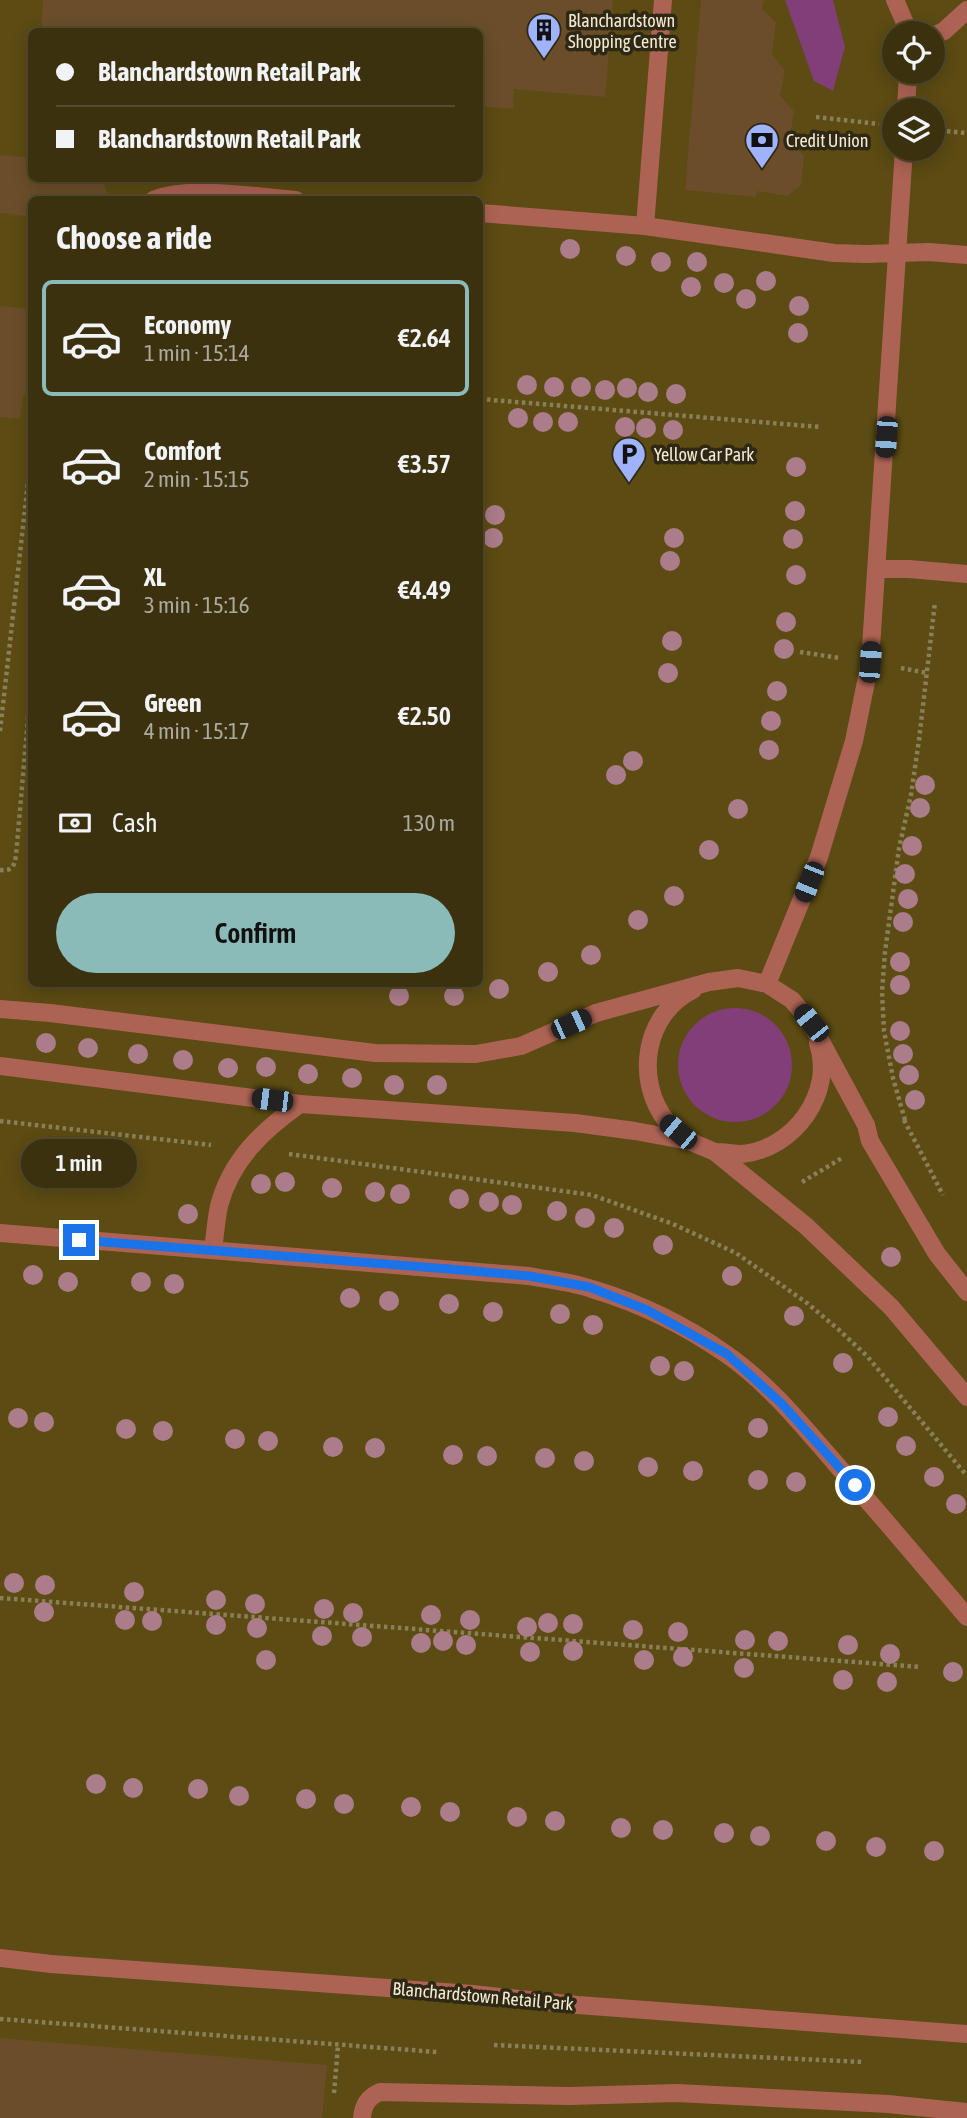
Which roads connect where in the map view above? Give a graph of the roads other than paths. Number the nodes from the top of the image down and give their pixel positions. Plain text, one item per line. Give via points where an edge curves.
1 (663, 0) edge
2 (895, 0) edge
3 (967, 9) edge
4 (904, 21) edge
5 (945, 30) edge
6 (903, 161) edge
7 (162, 196) edge
8 (244, 196) edge
9 (483, 213) edge
10 (645, 226) junction
11 (897, 252) junction
12 (967, 255) edge
13 (877, 569) junction
14 (967, 574) edge
15 (709, 982) junction
16 (768, 984) junction
17 (0, 1009) edge
18 (811, 1023) junction
19 (0, 1066) edge
20 (300, 1104) junction
21 (689, 1141) junction
22 (715, 1152) junction
23 (0, 1233) edge
24 (213, 1250) junction
25 (967, 1292) edge
26 (967, 1397) edge
27 (967, 1617) edge
28 (0, 1958) edge
29 (967, 2034) edge
30 (967, 2112) edge
31 (362, 2118) edge

1 - 10 street
2 - 4 street
3 - 5 street
6 - 11 street
7 - 8 street
9 - 10 street
10 - 11 street via 803,250
11 - 12 street
11 - 13 street
13 - 14 street
13 - 16 street via 870,662 854,741 819,857
15 - 16 street via 738,978
15 - 17 street via 596,1013 521,1046 477,1054 375,1053
15 - 21 street via 675,1002 649,1044 647,1072 653,1099 668,1123
16 - 18 street via 792,1000
18 - 22 street via 821,1051 821,1081 811,1109 794,1131 770,1146 743,1154
18 - 25 street via 866,1125 870,1141 937,1254
19 - 20 street
20 - 21 street via 575,1123
20 - 24 street via 248,1149 229,1179 219,1207
21 - 22 street
22 - 26 street via 806,1226 891,1307
23 - 24 street
24 - 27 street via 529,1276 589,1287 647,1310 727,1354 782,1404
28 - 29 street, Blanchardstown Retail Park
30 - 31 street via 677,2093 380,2092 366,2102

